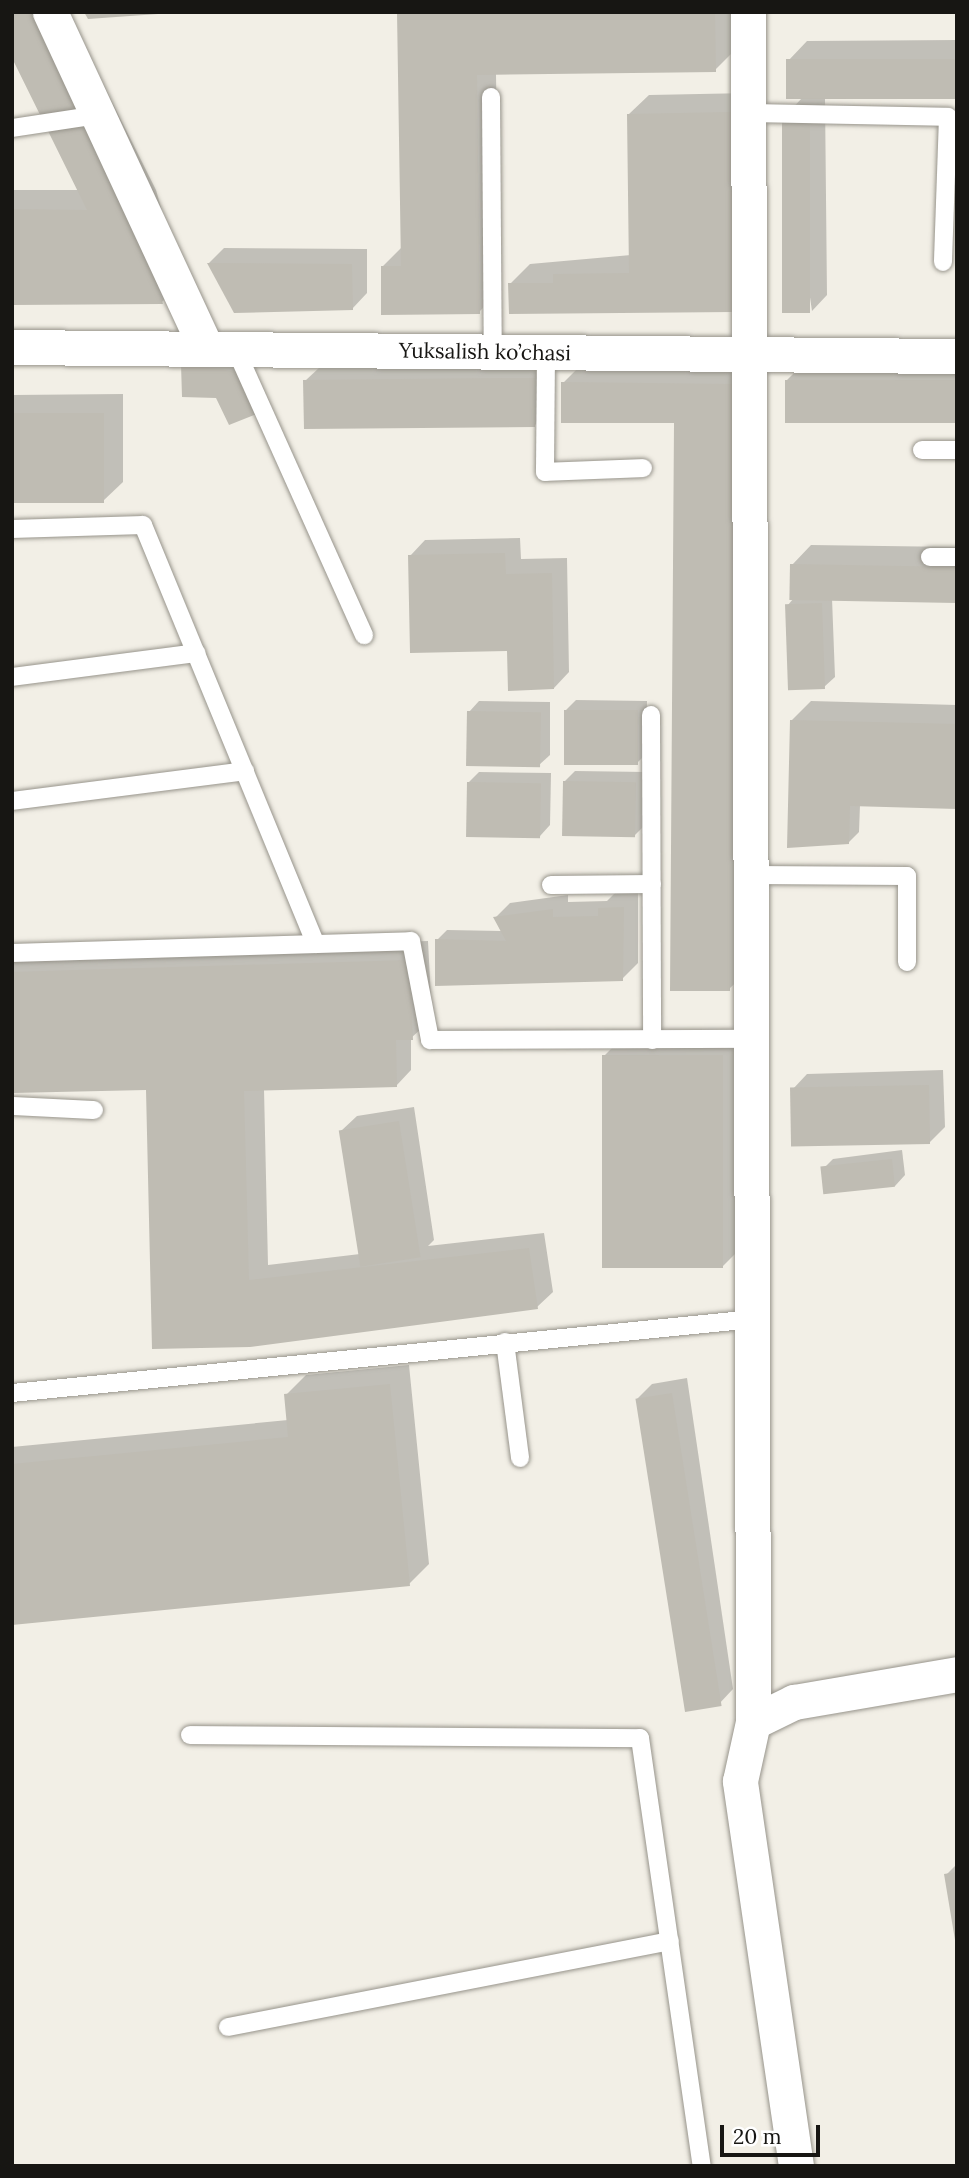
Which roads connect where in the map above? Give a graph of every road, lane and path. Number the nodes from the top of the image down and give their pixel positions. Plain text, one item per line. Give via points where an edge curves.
1 (50, 12) edge
2 (748, 12) edge
3 (491, 97) dead end
4 (747, 113) junction
5 (98, 115) junction
6 (12, 128) edge
7 (943, 262) dead end
8 (12, 347) edge
9 (220, 348) junction
10 (493, 352) junction
11 (546, 354) junction
12 (957, 356) edge
13 (747, 357) junction
14 (922, 450) dead end
15 (957, 450) edge
16 (643, 468) dead end
17 (12, 529) edge
18 (930, 557) dead end
19 (957, 557) edge
20 (364, 635) dead end
21 (196, 653) junction
22 (12, 677) edge
23 (651, 715) dead end
24 (245, 771) junction
25 (12, 801) edge
26 (752, 875) junction
27 (652, 884) junction
28 (551, 885) dead end
29 (316, 944) junction
30 (12, 953) edge
31 (907, 962) dead end
32 (754, 1039) junction
33 (652, 1040) junction
34 (12, 1106) edge
35 (94, 1110) dead end
36 (754, 1319) junction
37 (505, 1342) junction
38 (12, 1393) edge
39 (520, 1458) dead end
40 (957, 1674) edge
41 (753, 1721) junction
42 (190, 1735) dead end
43 (670, 1941) junction
44 (228, 2027) dead end
45 (702, 2166) edge
46 (796, 2166) edge

1 - 5 street
2 - 4 street
3 - 10 lane
4 - 7 lane via 948,117
4 - 13 street
5 - 6 lane
5 - 9 street
8 - 9 street, Yuksalish ko’chasi
9 - 10 street, Yuksalish ko’chasi
9 - 20 lane
10 - 11 street, Yuksalish ko’chasi
11 - 13 street, Yuksalish ko’chasi
11 - 16 lane via 545,472
12 - 13 street, Yuksalish ko’chasi
13 - 26 street
14 - 15 lane
17 - 21 lane via 143,525
18 - 19 lane
21 - 22 lane
21 - 24 lane
23 - 27 lane
24 - 25 lane
24 - 29 lane
26 - 31 lane via 907,876
26 - 32 street
27 - 28 lane
27 - 33 lane
29 - 30 lane
29 - 33 lane via 411,942 430,1040
32 - 33 lane
32 - 36 street
34 - 35 lane
36 - 37 lane
36 - 41 street
37 - 38 lane
37 - 39 lane
40 - 41 street via 794,1702
41 - 46 street via 740,1781
42 - 43 lane via 640,1738
43 - 44 lane
43 - 45 lane

